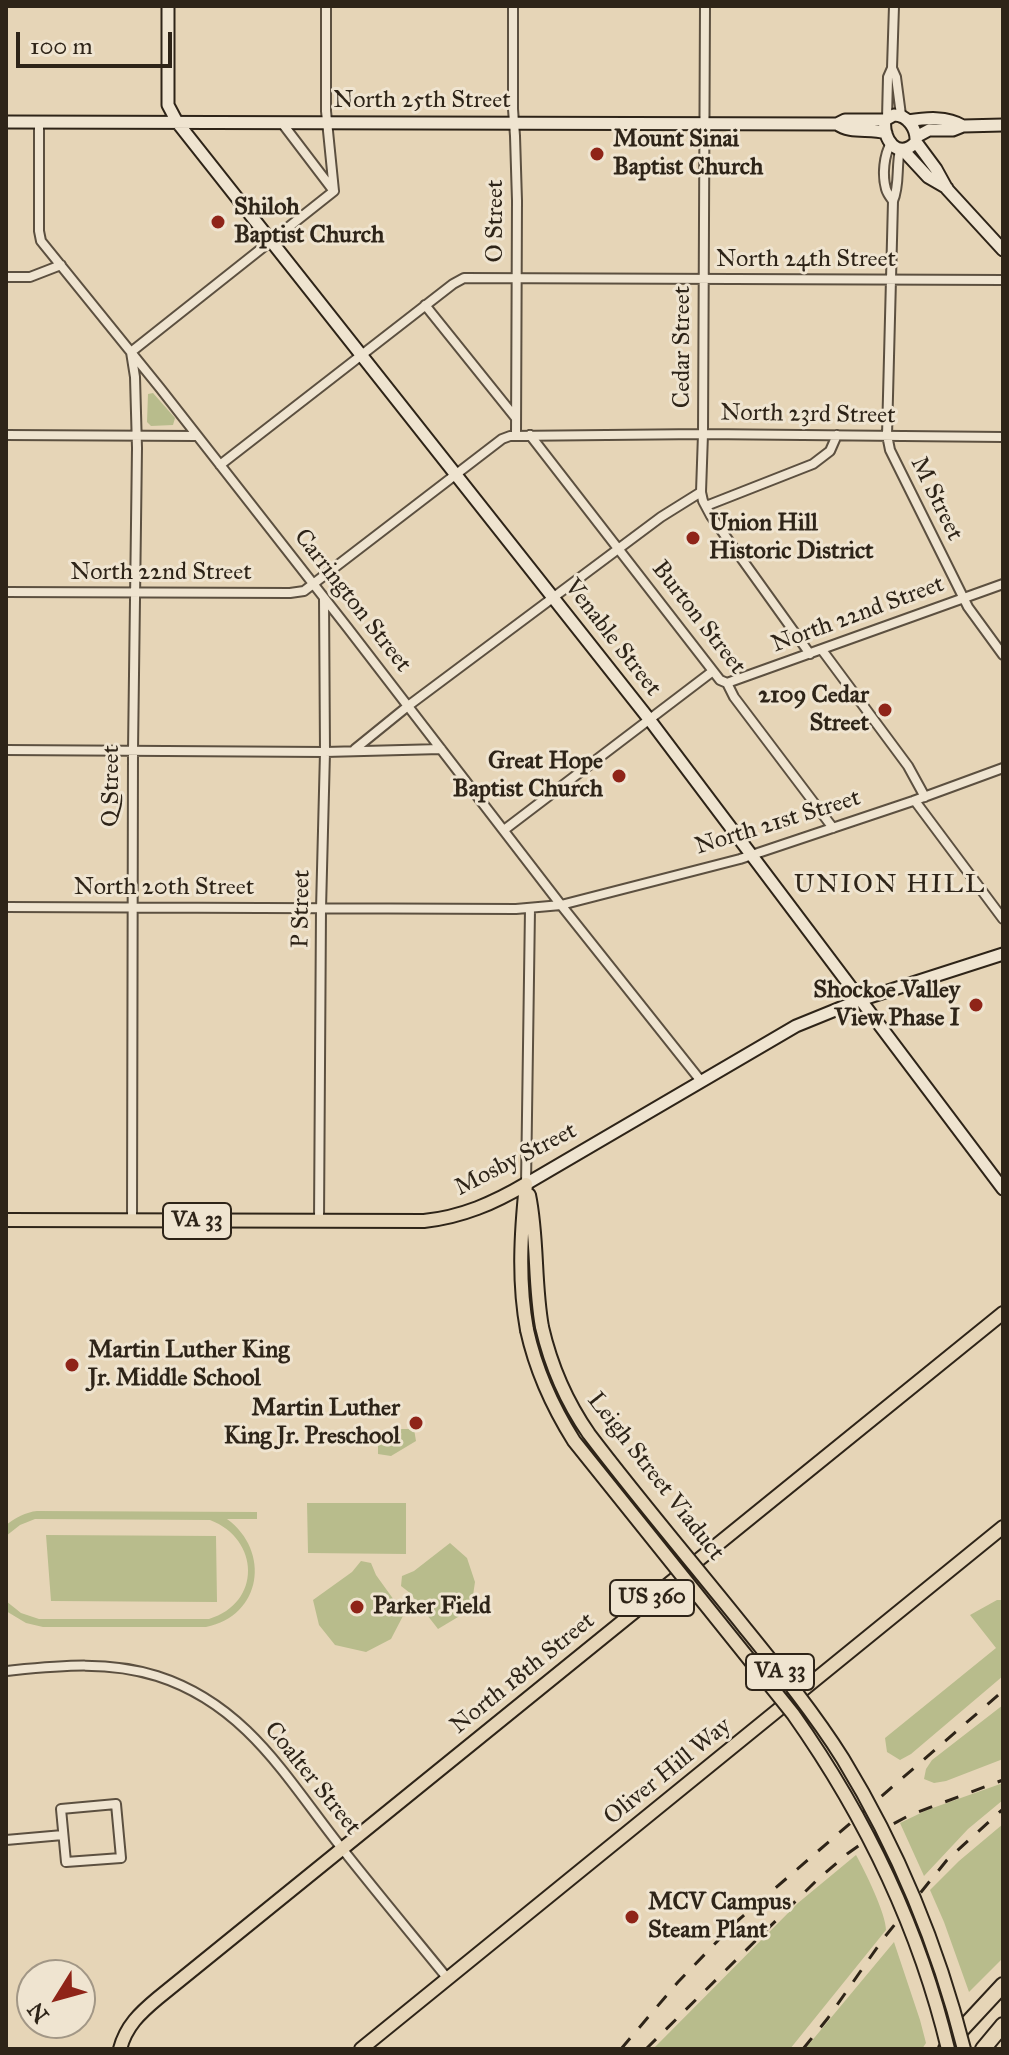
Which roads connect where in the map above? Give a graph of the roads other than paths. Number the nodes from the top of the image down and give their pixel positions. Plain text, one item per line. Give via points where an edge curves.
1 (168, 6) edge
2 (326, 6) edge
3 (513, 6) edge
4 (705, 6) edge
5 (894, 6) edge
6 (892, 68) junction
7 (904, 118) junction
8 (6, 122) edge
9 (39, 122) junction
10 (177, 122) junction
11 (282, 123) junction
12 (326, 123) junction
13 (514, 124) junction
14 (704, 124) junction
15 (1003, 125) edge
16 (963, 126) junction
17 (892, 136) junction
18 (916, 139) junction
19 (947, 189) junction
20 (334, 191) junction
21 (271, 240) junction
22 (1003, 250) edge
23 (61, 265) junction
24 (6, 277) edge
25 (516, 279) junction
26 (891, 279) junction
27 (703, 280) junction
28 (1003, 280) edge
29 (425, 305) junction
30 (131, 352) junction
31 (362, 355) junction
32 (516, 418) junction
33 (703, 434) junction
34 (6, 435) edge
35 (516, 435) junction
36 (530, 435) junction
37 (837, 435) junction
38 (887, 435) junction
39 (137, 436) junction
40 (197, 436) junction
41 (1003, 437) edge
42 (220, 465) junction
43 (455, 474) junction
44 (701, 492) junction
45 (706, 506) junction
46 (619, 549) junction
47 (1003, 584) edge
48 (314, 585) junction
49 (6, 592) edge
50 (136, 593) junction
51 (324, 598) junction
52 (553, 598) junction
53 (963, 598) junction
54 (822, 650) junction
55 (810, 654) junction
56 (1003, 655) edge
57 (713, 671) junction
58 (727, 683) junction
59 (408, 706) junction
60 (649, 719) junction
61 (441, 749) junction
62 (6, 750) edge
63 (133, 750) junction
64 (354, 750) junction
65 (325, 752) junction
66 (1003, 768) edge
67 (925, 797) junction
68 (915, 801) junction
69 (833, 828) junction
70 (504, 830) junction
71 (752, 855) junction
72 (561, 905) junction
73 (6, 907) edge
74 (133, 908) junction
75 (321, 909) junction
76 (530, 909) junction
77 (1003, 919) edge
78 (1003, 954) edge
79 (860, 1000) junction
80 (701, 1081) junction
81 (526, 1184) junction
82 (1003, 1189) edge
83 (6, 1220) edge
84 (132, 1221) junction
85 (319, 1221) junction
86 (1003, 1313) edge
87 (1002, 1530) edge
88 (6, 1671) edge
89 (63, 1835) junction
90 (6, 1840) edge
91 (342, 1849) junction
92 (448, 1979) junction
93 (1003, 1985) edge
94 (1003, 2025) edge
95 (120, 2049) edge
96 (361, 2049) edge
97 (947, 2049) edge
98 (964, 2049) edge
99 (983, 2049) edge

1 - 10 main road via 168,105
2 - 12 street
3 - 13 street, O Street
4 - 14 street, Cedar Street
5 - 6 street, M Street
6 - 7 street, M Street
6 - 17 street, M Street
7 - 16 main road via 952,119
7 - 17 main road, North 25th Street via 894,115
7 - 18 main road
8 - 9 main road, North 25th Street
9 - 10 main road, North 25th Street
9 - 23 street, Carrington Street via 39,231
10 - 11 main road, North 25th Street
10 - 21 main road, Venable Street
11 - 12 main road, North 25th Street
11 - 20 street
12 - 13 main road, North 25th Street
12 - 20 street
13 - 14 main road, North 25th Street
13 - 25 street, O Street
14 - 17 main road, North 25th Street via 837,124 844,130
14 - 27 street, Cedar Street
15 - 16 main road
16 - 18 main road via 929,130
17 - 18 main road via 910,148
17 - 19 main road via 928,177
17 - 26 street, M Street via 885,163 886,189 893,201
18 - 19 main road
19 - 22 main road
20 - 21 street
21 - 30 street
21 - 31 main road, Venable Street
23 - 24 street via 30,277
23 - 30 street, Carrington Street
25 - 27 street, North 24th Street
25 - 29 street, North 24th Street via 464,278
25 - 32 street, O Street
26 - 27 street, North 24th Street
26 - 28 street, North 24th Street
26 - 38 street, M Street
27 - 33 street, Cedar Street
29 - 31 street, North 24th Street
29 - 32 street
30 - 39 street, Q Street
30 - 40 street, Carrington Street
31 - 42 street, North 24th Street
31 - 43 main road, Venable Street
32 - 35 street, O Street
33 - 36 street, North 23rd Street
33 - 37 street, North 23rd Street
33 - 44 street, Cedar Street
34 - 39 street
35 - 36 street, North 23rd Street
35 - 43 street via 502,439
36 - 46 street, Burton Street
37 - 38 street, North 23rd Street
37 - 45 street via 830,451 813,464
38 - 41 street, North 23rd Street
38 - 53 street, M Street
39 - 40 street
39 - 50 street, Q Street
40 - 42 street, Carrington Street
42 - 48 street, Carrington Street
43 - 48 street
43 - 52 main road, Venable Street
44 - 45 street, Cedar Street
44 - 46 street
45 - 55 street, Cedar Street
46 - 52 street
46 - 57 street, Burton Street
47 - 53 street, North 22nd Street
48 - 50 street, North 22nd Street via 290,593
48 - 51 street, Carrington Street
49 - 50 street, North 22nd Street
50 - 63 street, Q Street
51 - 59 street, Carrington Street
51 - 65 street, P Street
52 - 59 street
52 - 60 main road, Venable Street
53 - 54 street, North 22nd Street
53 - 56 street, M Street
54 - 55 street, North 22nd Street
54 - 67 street
55 - 58 street, North 22nd Street
57 - 58 street, Burton Street
57 - 60 street
58 - 69 street, Burton Street
59 - 61 street, Carrington Street
59 - 64 street
60 - 70 street
60 - 71 main road, Venable Street
61 - 64 street
61 - 70 street, Carrington Street
62 - 63 street
63 - 65 street
63 - 74 street, Q Street
64 - 65 street
65 - 75 street, P Street
66 - 67 street, North 21st Street
67 - 68 street, North 21st Street
68 - 69 street, North 21st Street
68 - 77 street
69 - 71 street, North 21st Street
70 - 72 street, Carrington Street
71 - 72 street, North 21st Street
71 - 79 main road, Venable Street
72 - 76 street, North 20th Street
72 - 80 street, Carrington Street
73 - 74 street, North 20th Street
74 - 75 street, North 20th Street
74 - 84 street, Q Street
75 - 76 street, North 20th Street
75 - 85 street, P Street
76 - 81 street
78 - 79 main road, Mosby Street
79 - 80 main road, Mosby Street via 796,1026
79 - 82 main road, Venable Street
80 - 81 main road, Mosby Street
81 - 85 main road, Mosby Street / VA 33 via 473,1210 440,1219
81 - 97 main road, Leigh Street Viaduct / VA 33, bridge via 521,1279 527,1330 546,1392 574,1441 815,1745 881,1861 926,1973
81 - 98 main road, Leigh Street Viaduct / VA 33, bridge via 534,1218 542,1327 569,1402 589,1434 789,1682 854,1778 910,1887 937,1955
83 - 84 main road, Mosby Street / VA 33
84 - 85 main road, Mosby Street / VA 33
86 - 91 main road, North 18th Street / US 360
87 - 92 main road, Oliver Hill Way
88 - 91 street, Coalter Street via 96,1665 157,1676 186,1688 246,1728
89 - 89 street via 66,1862 121,1858 116,1804 61,1809
89 - 90 street
91 - 92 street, Coalter Street
91 - 95 main road, North 18th Street / US 360 via 145,2009 125,2032
92 - 96 main road, Oliver Hill Way
93 - 97 highway
94 - 99 highway

